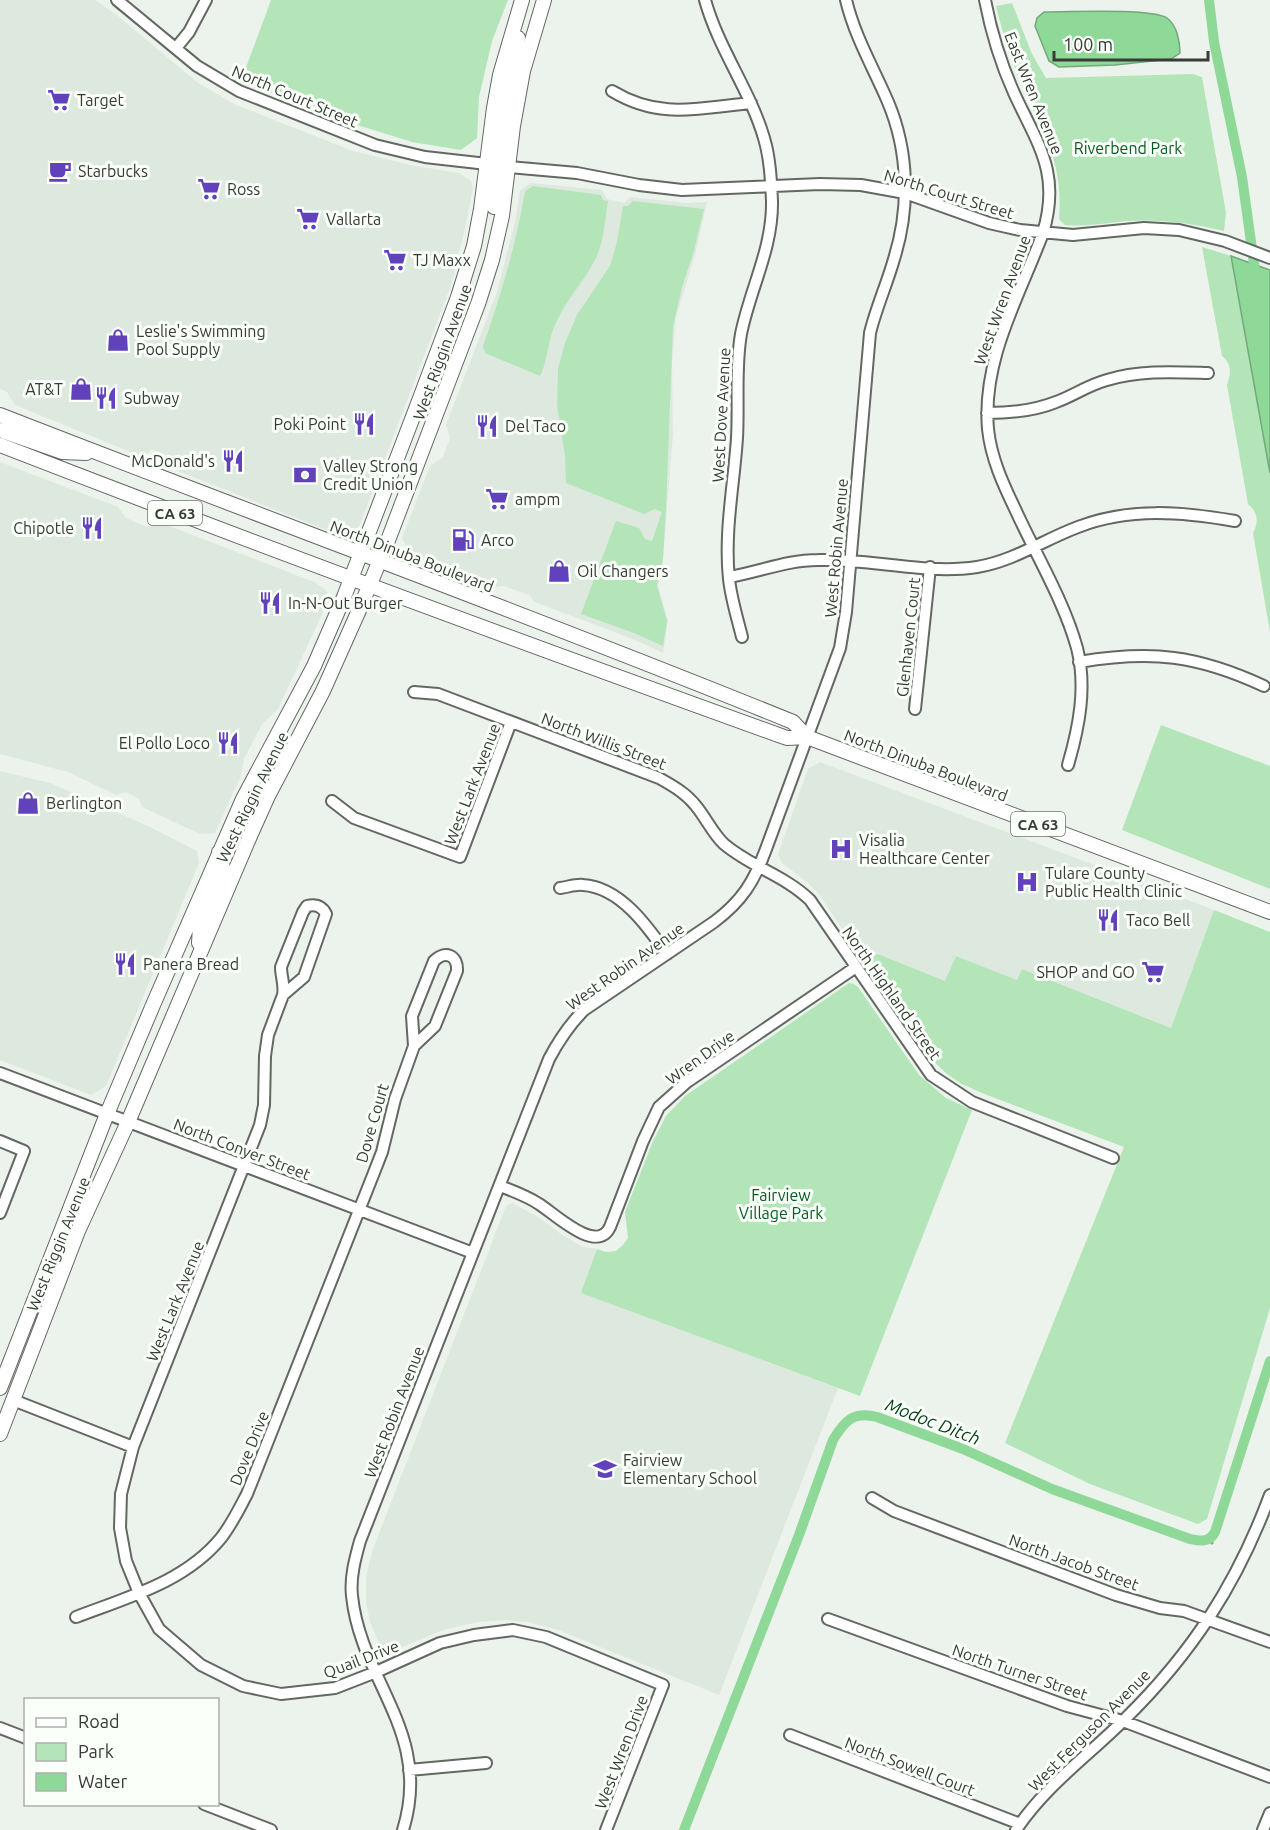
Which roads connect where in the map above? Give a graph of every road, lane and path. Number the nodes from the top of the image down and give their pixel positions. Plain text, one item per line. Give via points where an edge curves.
1 (117, 0) edge
2 (206, 0) edge
3 (522, 0) edge
4 (544, 0) edge
5 (705, 0) edge
6 (846, 0) edge
7 (986, 0) edge
8 (176, 48) junction
9 (612, 91) dead end
10 (751, 103) junction
11 (487, 164) junction
12 (509, 167) junction
13 (771, 186) junction
14 (905, 193) junction
15 (1043, 233) junction
16 (1270, 258) edge
17 (474, 315) junction
18 (1208, 373) dead end
19 (987, 413) junction
20 (0, 415) edge
21 (0, 430) edge
22 (0, 445) edge
23 (97, 453) junction
24 (1235, 521) dead end
25 (1033, 548) junction
26 (361, 555) junction
27 (850, 561) junction
28 (380, 562) junction
29 (930, 567) junction
30 (729, 577) junction
31 (352, 578) junction
32 (370, 585) junction
33 (742, 637) dead end
34 (1079, 662) junction
35 (1264, 686) dead end
36 (414, 692) dead end
37 (915, 709) dead end
38 (511, 722) junction
39 (807, 737) junction
40 (1068, 765) dead end
41 (332, 801) dead end
42 (219, 852) junction
43 (760, 866) junction
44 (560, 888) dead end
45 (1270, 912) edge
46 (667, 954) junction
47 (197, 958) junction
48 (856, 967) junction
49 (284, 995) junction
50 (414, 1046) junction
51 (0, 1073) edge
52 (107, 1114) junction
53 (128, 1122) junction
54 (0, 1141) edge
55 (1113, 1158) dead end
56 (244, 1166) junction
57 (500, 1186) junction
58 (359, 1209) junction
59 (0, 1213) edge
60 (473, 1253) junction
61 (0, 1388) edge
62 (13, 1400) junction
63 (0, 1434) edge
64 (133, 1447) junction
65 (1270, 1495) edge
66 (872, 1498) dead end
67 (139, 1593) junction
68 (76, 1617) dead end
69 (828, 1619) dead end
70 (1208, 1619) junction
71 (1270, 1642) edge
72 (376, 1672) junction
73 (663, 1685) joint
74 (1123, 1721) junction
75 (0, 1728) edge
76 (789, 1735) dead end
77 (24, 1736) edge
78 (486, 1763) dead end
79 (410, 1770) junction
80 (1270, 1777) edge
81 (209, 1806) edge
82 (1270, 1813) edge
83 (1018, 1827) edge
84 (271, 1830) edge
85 (403, 1830) edge
86 (606, 1830) edge
87 (1263, 1830) edge

1 - 8 street, North Court Street
2 - 8 street via 189,33
3 - 11 main road, West Riggin Avenue via 500,75
3 - 12 main road via 498,156
4 - 12 main road, West Riggin Avenue via 523,70
5 - 10 street, West Dove Avenue via 719,42
6 - 14 street, West Robin Avenue via 856,37 888,102 897,131
7 - 15 street, East Wren Avenue via 1005,69 1046,163 1050,194
8 - 11 street, North Court Street via 197,66 239,91 363,141 425,157
9 - 10 street via 652,109 676,111
10 - 13 street, West Dove Avenue via 764,139
11 - 17 main road via 498,173 497,190
11 - 26 main road, West Riggin Avenue via 474,246 462,286
12 - 13 street, North Court Street via 577,173 670,189
12 - 17 main road, West Riggin Avenue via 497,238
13 - 14 street, North Court Street via 848,184
13 - 30 street, West Dove Avenue via 768,241 739,350
14 - 15 street, North Court Street via 990,223
14 - 27 street, West Robin Avenue via 898,246 870,333
15 - 16 street, North Court Street via 1179,230
15 - 19 street, West Wren Avenue via 995,356
17 - 28 main road, West Riggin Avenue
18 - 19 street via 1124,376 1094,384 1043,407
19 - 25 street, West Wren Avenue via 999,474
20 - 23 main road, North Dinuba Boulevard / CA 63
21 - 23 main road via 62,452
22 - 31 main road, North Dinuba Boulevard / CA 63
23 - 26 main road, North Dinuba Boulevard / CA 63
24 - 25 street via 1180,513 1127,514 1076,527
25 - 29 street via 1007,560 975,567
25 - 34 street, West Wren Avenue via 1061,607
26 - 28 main road, North Dinuba Boulevard / CA 63
26 - 31 main road, West Riggin Avenue
27 - 29 street
27 - 30 street via 801,561
27 - 39 street, West Robin Avenue via 840,648
28 - 32 main road, West Riggin Avenue
28 - 39 main road, North Dinuba Boulevard / CA 63 via 793,722
29 - 37 street, Glenhaven Court
30 - 33 street, West Dove Avenue
31 - 32 main road, North Dinuba Boulevard / CA 63
31 - 42 main road, West Riggin Avenue via 310,676 252,780
32 - 39 main road, North Dinuba Boulevard / CA 63 via 787,738
32 - 47 main road, West Riggin Avenue via 324,691 259,816
34 - 35 street via 1126,655 1180,658 1212,664
34 - 40 street, West Wren Avenue via 1080,714
36 - 38 street, North Willis Street via 438,694
38 - 41 street, West Lark Avenue via 460,857 354,818
38 - 43 street, North Willis Street via 659,777 695,804 722,842
39 - 43 street, West Robin Avenue
39 - 45 main road, North Dinuba Boulevard / CA 63
42 - 47 main road via 223,868 200,926
42 - 52 main road, West Riggin Avenue
43 - 46 street, West Robin Avenue via 731,909
43 - 48 street, North Highland Street via 810,900
44 - 46 street via 583,885 618,899 648,926
46 - 57 street, West Robin Avenue via 584,1010 561,1036
47 - 53 main road, West Riggin Avenue
48 - 55 street, North Highland Street via 920,1062 946,1087 972,1102
48 - 57 street, Wren Drive via 687,1082 666,1101 651,1122 607,1234 601,1238 592,1238 537,1202
49 - 49 street via 300,982 307,968 325,920 324,909 318,905 307,906 303,912 281,967
49 - 56 street, West Lark Avenue via 268,1035 262,1115
50 - 50 street, Dove Court via 435,1026 457,970 458,963 447,954 434,961 412,1016
50 - 58 street, Dove Court via 394,1099 382,1152
51 - 52 street, North Conyer Street
52 - 53 street, North Conyer Street
52 - 61 main road, West Riggin Avenue
53 - 56 street, North Conyer Street
53 - 62 main road, West Riggin Avenue via 78,1231
54 - 59 street via 24,1151
56 - 58 street, North Conyer Street
56 - 64 street, West Lark Avenue
57 - 60 street, West Robin Avenue
58 - 60 street, North Conyer Street
58 - 67 street, Dove Drive via 236,1516 201,1558 181,1573
60 - 72 street, West Robin Avenue via 353,1567 355,1616
62 - 63 main road, West Riggin Avenue
62 - 64 street
64 - 67 street, Quail Drive via 121,1494 120,1528 126,1561
65 - 70 street, West Ferguson Avenue via 1242,1561
66 - 70 street, North Jacob Street via 894,1511 1116,1594
67 - 68 street, Dove Drive
67 - 72 street, Quail Drive via 159,1629 201,1665 243,1686 281,1694 314,1692
69 - 74 street, North Turner Street via 1067,1706
70 - 71 street, North Jacob Street
70 - 74 street, West Ferguson Avenue via 1158,1686
72 - 73 street, Quail Drive via 440,1643 513,1630 546,1637
72 - 79 street, West Robin Avenue via 398,1719
73 - 86 street, West Wren Drive
74 - 80 street, North Turner Street
74 - 83 street, West Ferguson Avenue via 1049,1788
75 - 77 street
76 - 83 street, North Sowell Court
78 - 79 street
79 - 85 street, West Robin Avenue
81 - 84 street
82 - 87 street

